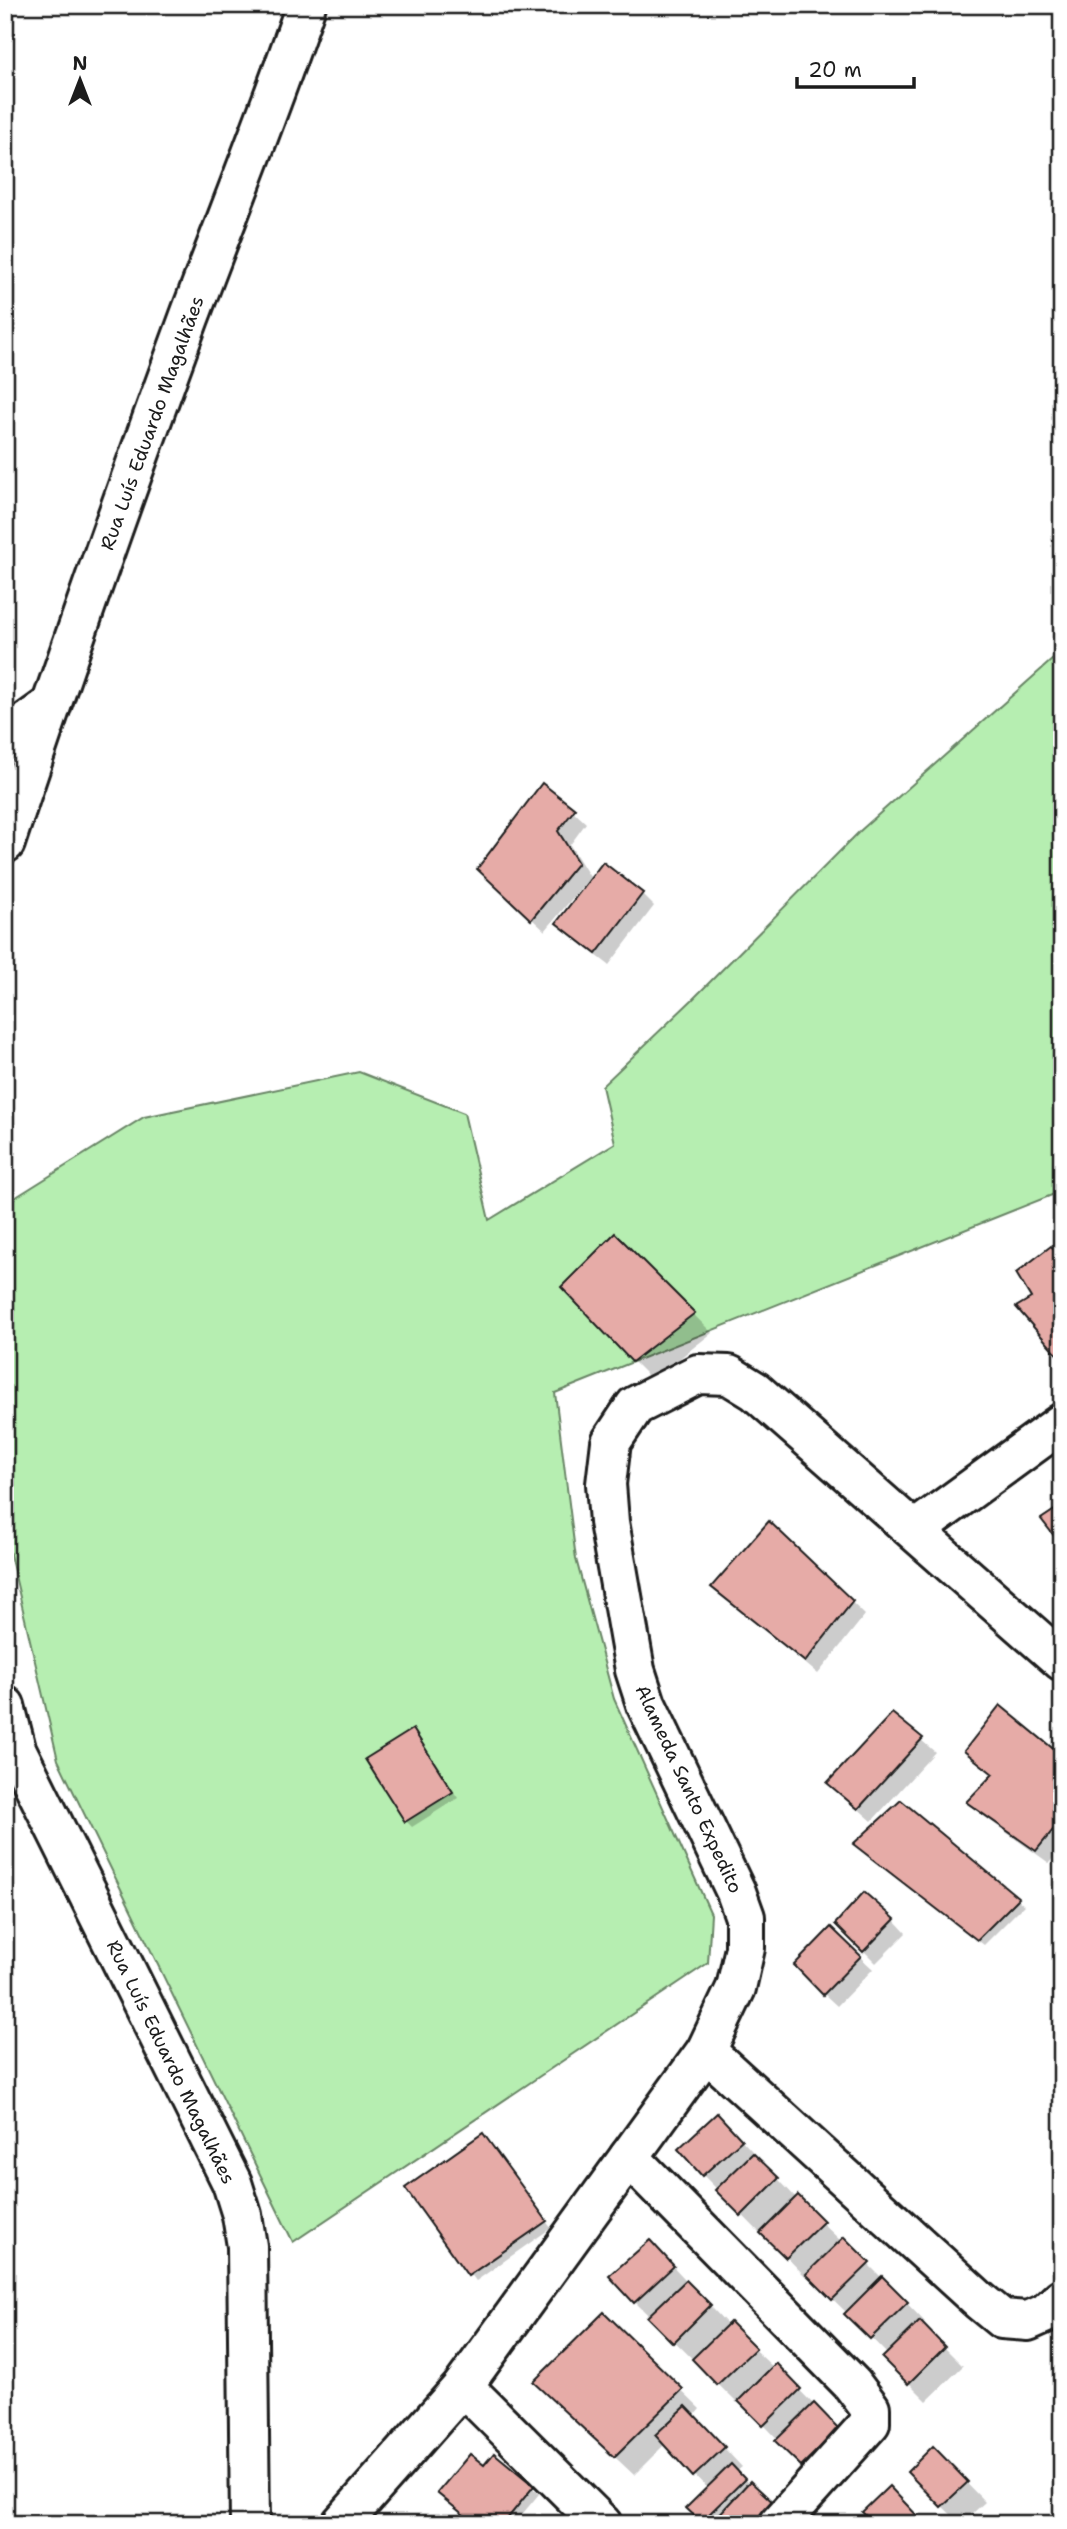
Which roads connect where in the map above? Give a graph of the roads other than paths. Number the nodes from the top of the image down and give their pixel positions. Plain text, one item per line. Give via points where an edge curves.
1 (306, 5) edge
2 (51, 705) junction
3 (5, 738) edge
4 (5, 843) edge
5 (1062, 1423) edge
6 (915, 1530) junction
7 (1062, 1661) edge
8 (5, 1706) edge
9 (706, 2051) junction
10 (629, 2157) junction
11 (1062, 2298) edge
12 (463, 2386) junction
13 (250, 2524) edge
14 (341, 2524) edge
15 (602, 2524) edge
16 (779, 2524) edge

1 - 2 street, Rua Luís Eduardo Magalhães
2 - 3 street
2 - 4 street, Rua Luís Eduardo Magalhães
5 - 6 street
6 - 7 street, Alameda Santo Expedito
6 - 9 street, Alameda Santo Expedito via 755,1391 729,1375 698,1374 635,1406 611,1442 606,1484 609,1522 635,1670 646,1704 745,1917 745,1948 736,1988
8 - 13 street, Rua Luís Eduardo Magalhães via 16,1749 232,2183 242,2214 247,2246
9 - 10 street, Alameda Santo Expedito
9 - 11 street via 1002,2319 1028,2321
10 - 12 street, Alameda Santo Expedito
10 - 16 street via 852,2384 870,2408 870,2423
12 - 14 street, Alameda Santo Expedito
12 - 15 street

